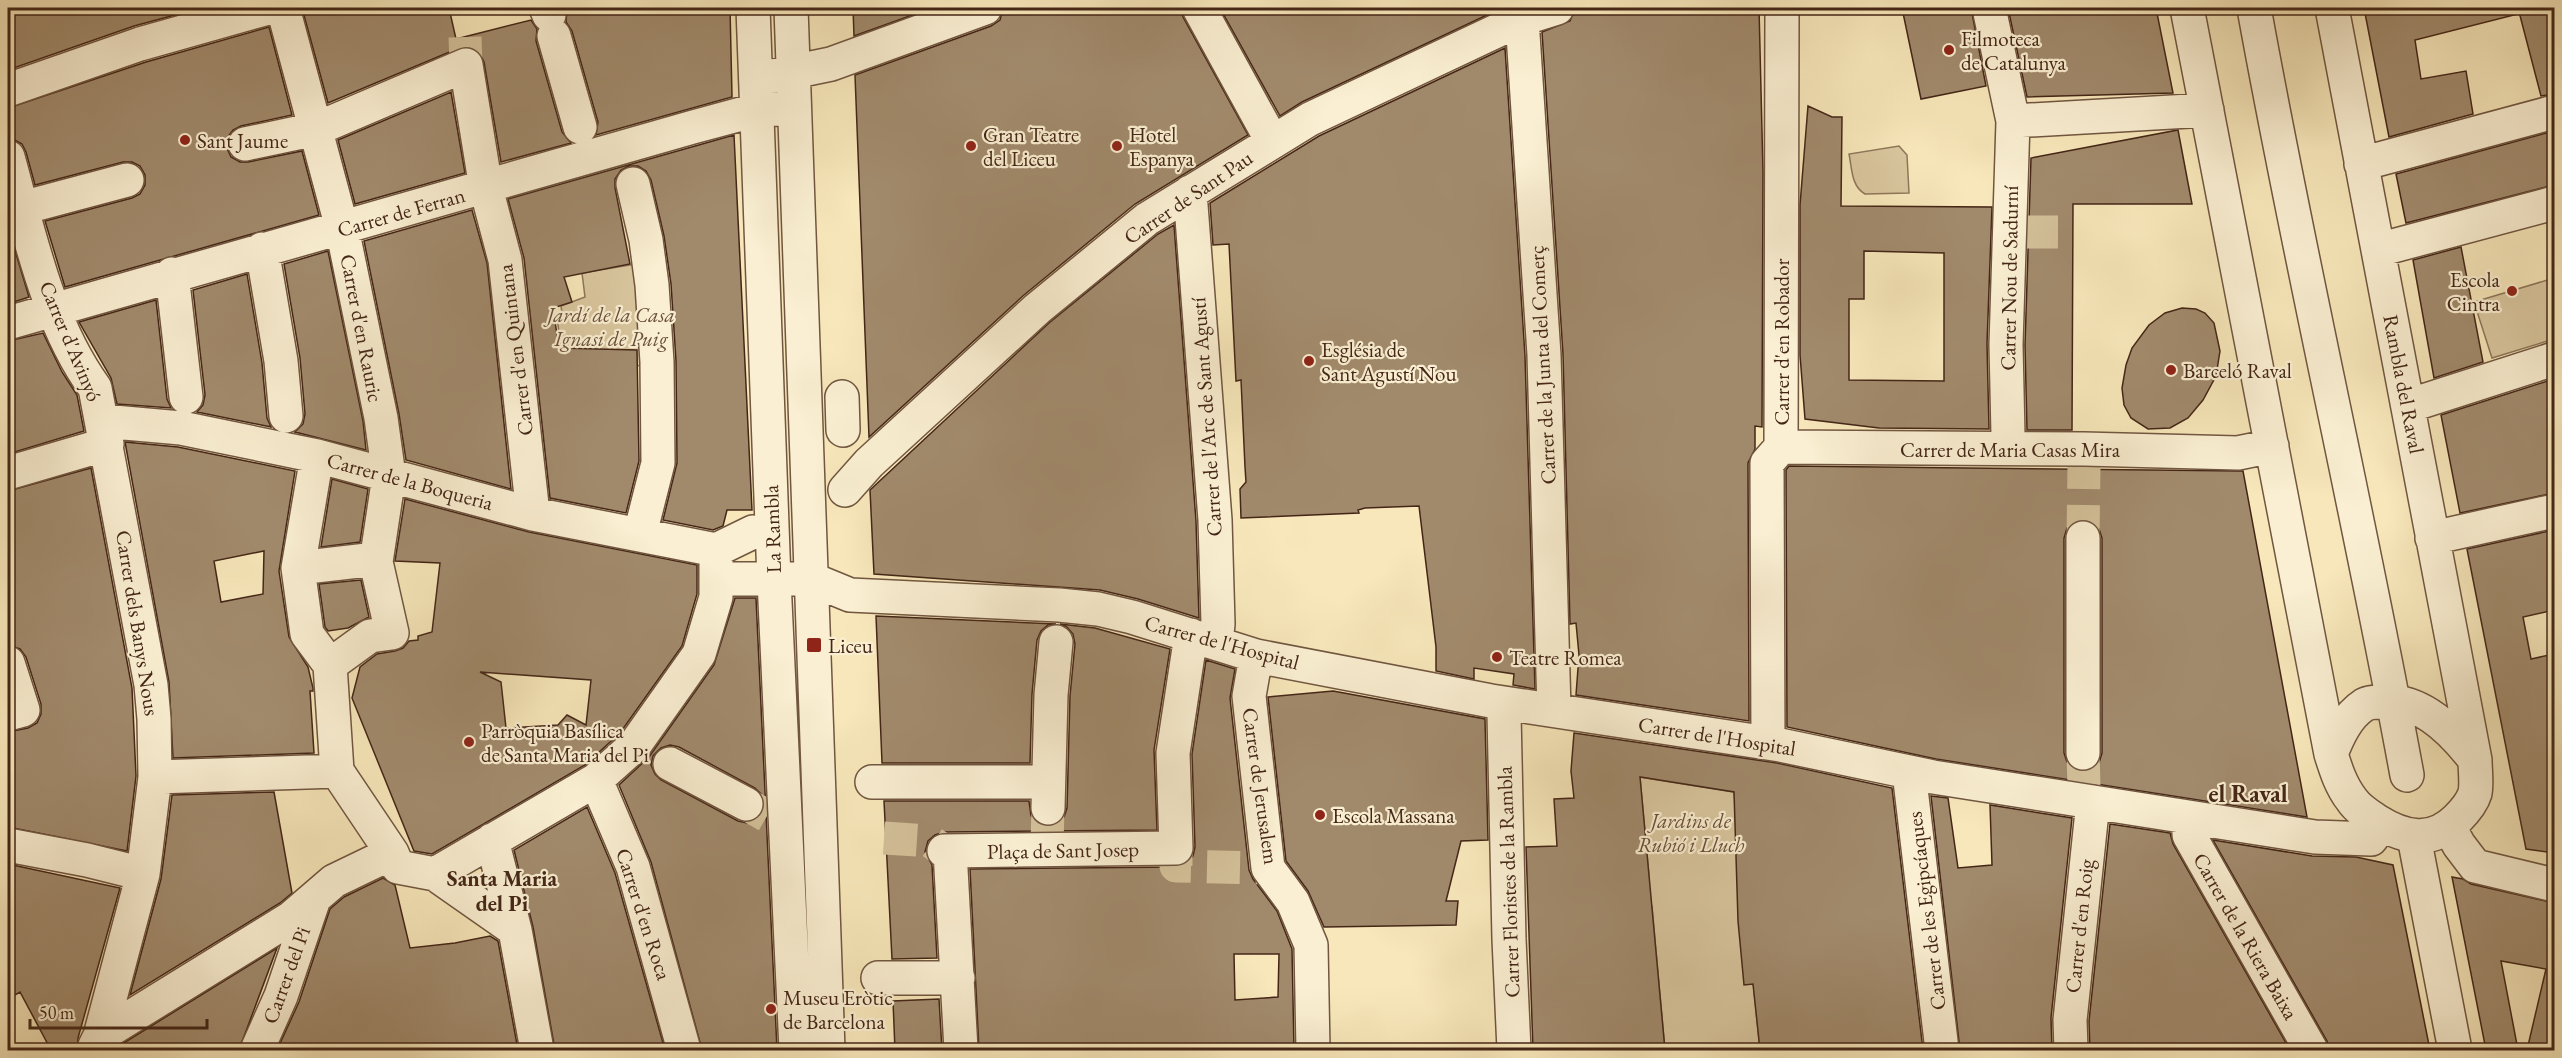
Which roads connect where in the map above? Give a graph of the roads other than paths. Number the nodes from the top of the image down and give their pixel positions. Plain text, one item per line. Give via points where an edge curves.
1 (268, 8) edge
2 (283, 8) edge
3 (753, 8) edge
4 (791, 8) edge
5 (985, 8) edge
6 (1199, 8) edge
7 (1557, 8) edge
8 (1782, 8) edge
9 (1989, 8) edge
10 (2187, 8) edge
11 (2254, 8) edge
12 (2332, 8) edge
13 (1522, 19) junction
14 (549, 20) edge
15 (794, 72) junction
16 (8, 90) edge
17 (755, 95) junction
18 (795, 108) junction
19 (2207, 110) junction
20 (2554, 112) edge
21 (2013, 121) junction
22 (316, 129) junction
23 (1272, 141) junction
24 (583, 143) junction
25 (245, 144) dead end
26 (8, 158) edge
27 (2361, 164) junction
28 (628, 165) junction
29 (127, 180) dead end
30 (486, 188) junction
31 (1190, 192) junction
32 (2554, 203) edge
33 (22, 208) junction
34 (342, 228) junction
35 (262, 249) junction
36 (2378, 250) junction
37 (172, 274) junction
38 (54, 310) junction
39 (8, 323) edge
40 (2554, 359) edge
41 (842, 397) dead end
42 (2408, 406) junction
43 (183, 416) junction
44 (105, 432) junction
45 (816, 433) junction
46 (2008, 435) dead end
47 (282, 436) junction
48 (2272, 446) junction
49 (1781, 447) junction
50 (317, 456) junction
51 (8, 473) edge
52 (389, 476) junction
53 (819, 483) junction
54 (2554, 511) edge
55 (533, 514) junction
56 (753, 532) dead end
57 (640, 534) junction
58 (2083, 538) tunnel mouth
59 (2432, 538) junction
60 (376, 560) junction
61 (298, 568) junction
62 (717, 575) junction
63 (796, 583) junction
64 (1058, 622) junction
65 (1203, 639) junction
66 (1256, 656) junction
67 (8, 663) edge
68 (330, 665) junction
69 (2393, 701) junction
70 (1554, 710) junction
71 (8, 714) edge
72 (1504, 714) dead end
73 (1768, 743) junction
74 (2083, 753) tunnel mouth
75 (2331, 754) junction
76 (2475, 760) junction
77 (670, 764) dead end
78 (337, 771) junction
79 (1909, 772) junction
80 (2407, 775) dead end
81 (155, 777) junction
82 (596, 780) junction
83 (872, 782) dead end
84 (2086, 796) junction
85 (746, 804) tunnel mouth
86 (2189, 819) junction
87 (2382, 824) junction
88 (2449, 827) junction
89 (2414, 837) junction
90 (492, 840) junction
91 (8, 845) edge
92 (1176, 848) joint
93 (395, 860) junction
94 (143, 874) junction
95 (435, 874) junction
96 (2554, 885) edge
97 (302, 909) junction
98 (515, 930) junction
99 (878, 978) dead end
100 (958, 978) junction
101 (96, 1043) edge
102 (257, 1050) edge
103 (537, 1050) edge
104 (684, 1050) edge
105 (796, 1050) edge
106 (828, 1050) edge
107 (961, 1050) edge
108 (1313, 1050) edge
109 (1514, 1050) edge
110 (1942, 1050) edge
111 (2072, 1050) edge
112 (2311, 1050) edge
113 (2455, 1050) edge

1 - 16 street via 140,44
2 - 22 street, Carrer d'en Rauric
3 - 17 street, La Rambla
4 - 15 street, La Rambla
5 - 15 street via 832,69
6 - 23 street
7 - 13 street, Carrer de Sant Pau
8 - 49 street, Carrer d'en Robador
9 - 21 street, Carrer Nou de Sadurní
10 - 19 street
11 - 69 street
12 - 27 street, Rambla del Raval
13 - 23 street, Carrer de Sant Pau via 1310,119
13 - 70 street, Carrer de la Junta del Comerç via 1544,355
14 - 24 street
15 - 17 street
15 - 18 street, La Rambla
17 - 18 street, Carrer de Ferran
17 - 28 street, Carrer de Ferran
17 - 63 street, La Rambla
18 - 45 street, La Rambla
19 - 21 street
19 - 48 street
20 - 27 street
21 - 46 street, Carrer Nou de Sadurní via 2018,232 2006,345
22 - 25 street
22 - 30 street, Carrer d'en Quintana via 466,65
22 - 34 street, Carrer d'en Rauric
23 - 31 street, Carrer de Sant Pau
24 - 28 street, Carrer de Ferran
24 - 30 street, Carrer de Ferran
26 - 33 street, Carrer d'Avinyó
27 - 36 street, Rambla del Raval
28 - 57 street via 646,240 657,362 658,463
29 - 33 street
30 - 34 street, Carrer de Ferran
30 - 55 street, Carrer d'en Quintana via 505,260
31 - 53 street, Carrer de Sant Pau via 1147,219 1037,309 859,473
31 - 65 street, Carrer de l'Arc de Sant Agustí via 1215,520 1218,624
32 - 36 street
33 - 38 street, Carrer d'Avinyó
34 - 35 street, Carrer de Ferran
34 - 52 street, Carrer d'en Rauric
35 - 37 street, Carrer de Ferran
35 - 47 street via 280,361
36 - 42 street, Rambla del Raval
37 - 38 street, Carrer de Ferran
37 - 43 street
38 - 39 street, Carrer de Ferran
38 - 44 street, Carrer d'Avinyó via 83,372 95,388
40 - 42 street
41 - 45 street, La Rambla
42 - 59 street, Rambla del Raval
43 - 44 street, Carrer de la Boqueria
43 - 47 street, Carrer de la Boqueria
44 - 51 street
44 - 81 street, Carrer dels Banys Nous via 151,685
45 - 53 street, La Rambla
47 - 50 street, Carrer de la Boqueria
48 - 49 street, Carrer de Maria Casas Mira via 2238,453 2084,457
48 - 75 street
49 - 73 street, Carrer d'en Robador via 1767,463
50 - 52 street, Carrer de la Boqueria
50 - 61 street
52 - 55 street, Carrer de la Boqueria
52 - 60 street, Carrer d'en Rauric
53 - 63 street, La Rambla
54 - 59 street
55 - 57 street, Carrer de la Boqueria
56 - 62 street
57 - 62 street, Carrer de la Boqueria
58 - 74 street
59 - 76 street, Rambla del Raval
60 - 61 street
60 - 68 street via 392,633 370,636
61 - 68 street via 307,634
62 - 63 street, Carrer de la Boqueria
62 - 82 street via 699,654 634,746
63 - 64 street, Carrer de l'Hospital
63 - 105 street, La Rambla
63 - 106 street, La Rambla via 824,943
64 - 65 street, Carrer de l'Hospital via 1113,613
64 - 83 street via 1048,795
65 - 66 street, Carrer de l'Hospital
65 - 92 street, Carrer de l'Arc de Sant Agustí via 1173,753
66 - 70 street, Carrer de l'Hospital
66 - 108 street, Carrer de Jerusalem via 1249,696 1268,868 1293,902 1311,945
67 - 71 street via 23,710
68 - 78 street
69 - 75 street via 2366,703 2352,716
69 - 76 street via 2426,711 2459,738
69 - 80 street
70 - 73 street, Carrer de l'Hospital
72 - 109 street, Carrer Floristes de la Rambla
73 - 79 street, Carrer de l'Hospital
75 - 87 street via 2339,780 2353,802
76 - 88 street, Rambla del Raval via 2475,792 2465,811
77 - 85 street
78 - 81 street
78 - 93 street
79 - 84 street, Carrer de l'Hospital
79 - 110 street, Carrer de les Egipcíaques
81 - 94 street, Carrer dels Banys Nous
82 - 90 street
82 - 104 street, Carrer d'en Roca via 633,867
84 - 86 street, Carrer de l'Hospital
84 - 111 street, Carrer d'en Roig via 2070,1020
86 - 87 street, Carrer de l'Hospital via 2315,837 2371,839
86 - 112 street, Carrer de la Riera Baixa via 2189,835
87 - 89 street
88 - 89 street via 2433,835
88 - 96 street via 2475,866
89 - 113 street
90 - 95 street
90 - 98 street
91 - 94 street
92 - 100 street, Plaça de Sant Josep via 947,851
93 - 95 street
93 - 97 street via 334,881
94 - 101 street, Carrer dels Banys Nous
95 - 98 street
97 - 101 street
97 - 102 street, Carrer del Pi via 281,996
98 - 103 street
99 - 100 street
100 - 107 street, Plaça de Sant Josep

